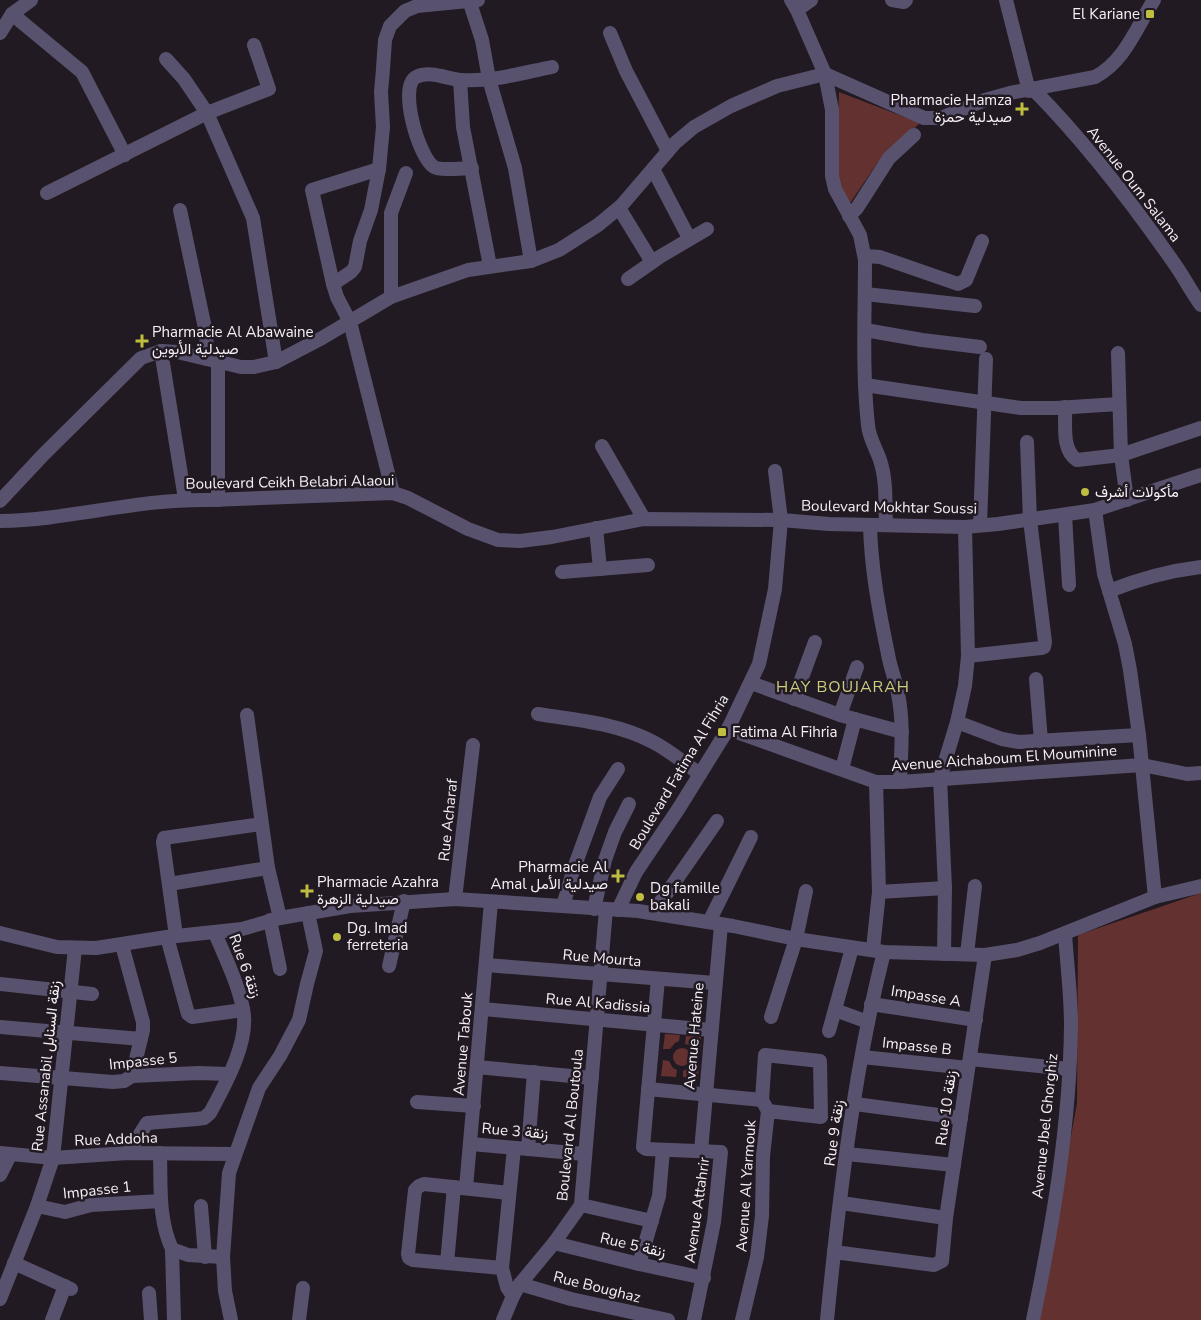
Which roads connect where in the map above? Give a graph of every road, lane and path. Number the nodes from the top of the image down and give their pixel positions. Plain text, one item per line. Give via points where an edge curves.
1 (31, 0) edge
2 (810, 0) edge
3 (892, 0) edge
4 (906, 0) edge
5 (1006, 0) edge
6 (472, 1) edge
7 (1149, 3) edge
8 (794, 5) edge
9 (12, 14) junction
10 (0, 33) edge
11 (610, 33) dead end
12 (254, 45) dead end
13 (166, 58) dead end
14 (552, 67) dead end
15 (825, 74) junction
16 (489, 79) junction
17 (460, 80) junction
18 (1032, 90) junction
19 (207, 113) junction
20 (914, 135) dead end
21 (668, 152) junction
22 (125, 155) junction
23 (472, 168) junction
24 (379, 169) junction
25 (653, 169) junction
26 (406, 173) dead end
27 (47, 193) dead end
28 (619, 208) junction
29 (180, 210) dead end
30 (849, 216) junction
31 (706, 229) dead end
32 (689, 238) junction
33 (982, 241) dead end
34 (864, 256) junction
35 (531, 261) junction
36 (652, 262) junction
37 (490, 266) junction
38 (628, 279) dead end
39 (333, 284) junction
40 (865, 294) junction
41 (391, 297) junction
42 (1201, 305) edge
43 (975, 306) dead end
44 (350, 322) junction
45 (864, 330) junction
46 (161, 351) junction
47 (1118, 353) dead end
48 (212, 360) junction
49 (276, 362) junction
50 (865, 386) junction
51 (985, 402) junction
52 (1119, 404) junction
53 (1065, 407) junction
54 (1201, 428) edge
55 (1027, 442) dead end
56 (602, 446) dead end
57 (1121, 455) junction
58 (775, 471) dead end
59 (1201, 475) edge
60 (393, 493) junction
61 (185, 499) junction
62 (218, 500) junction
63 (1126, 500) junction
64 (0, 501) edge
65 (1095, 510) junction
66 (1065, 515) junction
67 (644, 519) junction
68 (780, 520) junction
69 (1030, 520) junction
70 (0, 521) edge
71 (870, 525) junction
72 (886, 525) junction
73 (980, 525) junction
74 (966, 527) junction
75 (596, 528) junction
76 (648, 565) dead end
77 (1201, 567) edge
78 (600, 569) junction
79 (562, 572) dead end
80 (1069, 585) dead end
81 (1108, 591) junction
82 (815, 642) dead end
83 (968, 656) junction
84 (857, 667) dead end
85 (1036, 679) dead end
86 (751, 683) junction
87 (794, 699) junction
88 (538, 714) dead end
89 (840, 714) junction
90 (247, 715) dead end
91 (855, 719) junction
92 (957, 722) junction
93 (728, 729) junction
94 (902, 732) junction
95 (1139, 735) junction
96 (1041, 741) junction
97 (473, 745) dead end
98 (1142, 765) junction
99 (618, 769) dead end
100 (842, 769) junction
101 (1201, 773) edge
102 (700, 774) junction
103 (940, 778) junction
104 (876, 782) junction
105 (900, 782) junction
106 (629, 804) dead end
107 (717, 821) dead end
108 (261, 824) junction
109 (751, 837) dead end
110 (268, 868) junction
111 (169, 884) junction
112 (975, 886) dead end
113 (1201, 886) edge
114 (945, 888) junction
115 (806, 891) dead end
116 (878, 892) junction
117 (1155, 897) junction
118 (455, 899) junction
119 (404, 901) junction
120 (491, 902) junction
121 (563, 906) junction
122 (606, 909) junction
123 (308, 913) junction
124 (653, 913) junction
125 (275, 919) junction
126 (715, 923) junction
127 (0, 933) edge
128 (215, 933) junction
129 (1065, 934) junction
130 (171, 937) junction
131 (796, 939) junction
132 (122, 945) junction
133 (75, 948) junction
134 (852, 948) junction
135 (878, 950) junction
136 (944, 954) junction
137 (967, 954) junction
138 (985, 955) junction
139 (486, 965) junction
140 (389, 966) dead end
141 (280, 969) dead end
142 (601, 975) junction
143 (658, 979) junction
144 (0, 984) edge
145 (716, 984) junction
146 (69, 992) junction
147 (92, 994) dead end
148 (871, 1004) junction
149 (483, 1009) junction
150 (244, 1010) junction
151 (835, 1010) junction
152 (771, 1017) dead end
153 (597, 1020) junction
154 (976, 1020) junction
155 (868, 1022) junction
156 (654, 1024) junction
157 (0, 1027) edge
158 (711, 1030) junction
159 (829, 1031) dead end
160 (65, 1033) junction
161 (141, 1038) junction
162 (862, 1057) junction
163 (969, 1063) junction
164 (477, 1067) junction
165 (1069, 1069) junction
166 (534, 1072) junction
167 (0, 1073) edge
168 (228, 1074) junction
169 (132, 1076) junction
170 (61, 1078) junction
171 (592, 1078) junction
172 (648, 1089) junction
173 (705, 1094) junction
174 (417, 1102) dead end
175 (855, 1104) junction
176 (765, 1105) junction
177 (474, 1106) junction
178 (961, 1118) junction
179 (471, 1144) junction
180 (521, 1148) junction
181 (663, 1150) junction
182 (701, 1151) junction
183 (128, 1153) junction
184 (160, 1153) junction
185 (5, 1154) edge
186 (234, 1154) junction
187 (585, 1154) junction
188 (847, 1154) junction
189 (53, 1158) junction
190 (954, 1165) junction
191 (0, 1176) edge
192 (460, 1188) junction
193 (509, 1193) junction
194 (161, 1201) junction
195 (840, 1203) junction
196 (581, 1205) junction
197 (37, 1206) junction
198 (201, 1206) dead end
199 (946, 1218) junction
200 (652, 1221) junction
201 (554, 1244) junction
202 (172, 1249) junction
203 (834, 1252) junction
204 (204, 1257) junction
205 (223, 1257) junction
206 (14, 1263) junction
207 (447, 1264) junction
208 (639, 1264) junction
209 (502, 1268) junction
210 (704, 1278) junction
211 (303, 1288) dead end
212 (516, 1290) junction
213 (149, 1293) dead end
214 (0, 1298) edge
215 (632, 1317) edge
216 (52, 1320) edge
217 (150, 1320) edge
218 (174, 1320) edge
219 (231, 1320) edge
220 (299, 1320) edge
221 (503, 1320) edge
222 (668, 1320) edge
223 (694, 1320) edge
224 (742, 1320) edge
225 (827, 1320) edge
226 (1033, 1320) edge

1 - 9 street
2 - 8 street
3 - 4 street
5 - 18 street
6 - 16 street
6 - 24 street via 417,6 405,10 390,26 385,40 381,92 383,128
7 - 18 street via 1130,44 1106,71 1095,78
8 - 15 street
9 - 10 street
9 - 22 street via 82,72
11 - 21 street
12 - 19 street via 269,89
13 - 19 street
14 - 16 street
15 - 18 street via 924,118 941,118 985,100
15 - 21 street via 777,86 731,106 694,127
15 - 30 street via 832,110 832,176
16 - 17 street
16 - 35 street via 514,168
17 - 23 street via 463,127
17 - 23 street via 442,75 420,75 413,79 408,88 412,120 427,162 436,168
18 - 42 street, Avenue Oum Salama via 1058,115 1137,211
19 - 22 street
19 - 49 street via 253,218
20 - 30 street via 888,158
21 - 25 street
22 - 27 street
23 - 37 street
24 - 39 street via 355,266
24 - 39 street via 312,190
25 - 28 street
25 - 32 street
26 - 41 street via 392,213
28 - 35 street via 559,250
28 - 36 street
29 - 48 street
30 - 34 street via 860,235
31 - 32 street
32 - 36 street
33 - 34 street via 966,280 958,284 880,257
34 - 40 street
35 - 37 street
36 - 38 street
37 - 41 street via 468,270
39 - 44 street
40 - 43 street
40 - 45 street
41 - 44 street
44 - 49 street
44 - 60 street
45 - 50 street
45 - 51 street via 983,353
46 - 48 street
46 - 61 street
46 - 64 street via 141,358
47 - 52 street
48 - 49 street via 241,367
48 - 62 street
50 - 51 street
50 - 72 street via 868,427 884,479
51 - 53 street via 1021,408
51 - 73 street
52 - 53 street
52 - 57 street
53 - 57 street via 1067,448 1072,457 1076,460
54 - 57 street
55 - 69 street
56 - 67 street
57 - 63 street
58 - 68 street, Boulevard Fatima Al Fihria
59 - 63 street, Boulevard Mokhtar Soussi
60 - 62 street, Boulevard Ceikh Belabri Alaoui
60 - 75 street, Boulevard Ceikh Belabri Alaoui via 498,540 552,537
61 - 62 street, Boulevard Ceikh Belabri Alaoui
61 - 70 street, Boulevard Ceikh Belabri Alaoui
63 - 65 street, Boulevard Mokhtar Soussi
65 - 66 street, Boulevard Mokhtar Soussi
65 - 81 street
66 - 69 street, Boulevard Mokhtar Soussi
66 - 80 street
67 - 68 street, Boulevard Ceikh Belabri Alaoui
67 - 75 street, Boulevard Ceikh Belabri Alaoui
68 - 71 street, Boulevard Mokhtar Soussi
68 - 86 street, Boulevard Fatima Al Fihria via 775,589 759,664
69 - 73 street, Boulevard Mokhtar Soussi
69 - 83 street via 1044,647
71 - 72 street, Boulevard Mokhtar Soussi
71 - 94 street via 874,571 898,694
72 - 74 street, Boulevard Mokhtar Soussi
73 - 74 street, Boulevard Mokhtar Soussi
74 - 83 street
75 - 78 street
76 - 78 street
77 - 81 street via 1173,570
78 - 79 street
81 - 95 street via 1125,644
82 - 87 street
83 - 92 street
84 - 89 street
85 - 96 street
86 - 87 street
86 - 93 street, Boulevard Fatima Al Fihria
87 - 89 street
88 - 102 street via 607,724 630,732 654,742
89 - 91 street
90 - 108 street
91 - 94 street
91 - 100 street
92 - 96 street via 1002,739
92 - 103 street
93 - 100 street, Avenue Aichaboum El Mouminine
93 - 102 street, Boulevard Fatima Al Fihria
94 - 105 street
95 - 96 street
95 - 98 street
97 - 118 street, Rue Acharaf
98 - 101 street, Avenue Aichaboum El Mouminine via 1186,774
98 - 103 street, Avenue Aichaboum El Mouminine
98 - 117 street
99 - 121 street via 600,797
100 - 104 street, Avenue Aichaboum El Mouminine
102 - 122 street, Boulevard Fatima Al Fihria via 636,872
103 - 105 street, Avenue Aichaboum El Mouminine
103 - 114 street
104 - 105 street, Avenue Aichaboum El Mouminine
104 - 116 street, Rue 9 زنقة
106 - 122 street via 605,860
107 - 124 street
108 - 110 street
108 - 111 street via 164,838
109 - 126 street
110 - 111 street
110 - 125 street
111 - 130 street
112 - 137 street
113 - 117 street
114 - 116 street
114 - 136 street
115 - 131 street
116 - 135 street, Rue 9 زنقة
117 - 129 street
118 - 119 street
118 - 120 street
119 - 123 street
119 - 140 street
120 - 121 street
120 - 139 street, Avenue Tabouk
121 - 122 street
122 - 124 street
122 - 142 street, Boulevard Al Boutoula
123 - 125 street
123 - 186 street via 316,951 299,1020 259,1088
124 - 126 street
125 - 128 street
125 - 141 street
126 - 131 street
126 - 145 street, Avenue Hateine
127 - 133 street via 57,947
128 - 130 street
128 - 150 street, Rue 6 زنقة
129 - 138 street via 1017,950
129 - 165 street, Avenue Jbel Ghorghiz via 1071,1023
130 - 132 street
130 - 150 street via 188,1014 192,1017
131 - 134 street
131 - 152 street
132 - 133 street
132 - 161 street via 141,1012
133 - 146 street, Rue Assanabil زنقة السنابل
134 - 135 street
134 - 151 street
135 - 136 street
135 - 148 street, Rue 9 زنقة
136 - 137 street
137 - 138 street
138 - 154 street, Rue 10 زنقة
139 - 142 street, Rue Mourta
139 - 149 street, Avenue Tabouk
142 - 143 street, Rue Mourta
142 - 153 street, Boulevard Al Boutoula
143 - 145 street, Rue Mourta
143 - 156 street
144 - 146 street
145 - 158 street, Avenue Hateine
146 - 147 street
146 - 160 street, Rue Assanabil زنقة السنابل
148 - 154 street, Impasse A
148 - 155 street, Rue 9 زنقة
149 - 153 street, Rue Al Kadissia
149 - 164 street, Avenue Tabouk
150 - 168 street, Rue 6 زنقة via 241,1046
151 - 155 street
151 - 159 street
153 - 156 street, Rue Al Kadissia
153 - 171 street, Boulevard Al Boutoula
154 - 163 street, Rue 10 زنقة
155 - 162 street, Rue 9 زنقة
156 - 158 street, Rue Al Kadissia
156 - 172 street
157 - 160 street
158 - 173 street, Avenue Hateine
160 - 161 street
160 - 170 street, Rue Assanabil زنقة السنابل
161 - 169 street
162 - 163 street, Impasse B
162 - 175 street, Rue 9 زنقة
163 - 165 street, Impasse B
163 - 178 street, Rue 10 زنقة
164 - 166 street
164 - 177 street, Avenue Tabouk
165 - 226 street, Avenue Jbel Ghorghiz via 1047,1252
166 - 171 street
166 - 180 street
167 - 170 street, Impasse 5
168 - 169 street, Impasse 5 via 198,1072
168 - 183 street, Rue 6 زنقة via 210,1113 204,1118 147,1123
169 - 170 street, Impasse 5 via 113,1082
170 - 189 street, Rue Assanabil زنقة السنابل
171 - 187 street, Boulevard Al Boutoula
172 - 173 street
172 - 181 street, Avenue Attahrir via 643,1147
173 - 176 street
173 - 182 street, Avenue Hateine
174 - 177 street
175 - 178 street
175 - 188 street, Rue 9 زنقة
176 - 176 street, Avenue Al Yarmouk via 765,1055 820,1061 821,1117
176 - 224 street, Avenue Al Yarmouk via 761,1224
177 - 179 street, Avenue Tabouk
178 - 190 street, Rue 10 زنقة
179 - 180 street, Rue 3 زنقة
179 - 192 street, Avenue Tabouk
180 - 187 street, Rue 3 زنقة
180 - 193 street
181 - 182 street, Avenue Attahrir
181 - 200 street via 659,1196
182 - 210 street, Avenue Attahrir via 721,1152
183 - 184 street, Rue Addoha
183 - 189 street, Rue Addoha
184 - 186 street, Rue Addoha
184 - 194 street
185 - 189 street, Rue Addoha
185 - 191 street
186 - 205 street via 228,1173
187 - 196 street, Boulevard Al Boutoula
188 - 190 street
188 - 195 street, Rue 9 زنقة
189 - 197 street, Rue Assanabil زنقة السنابل
190 - 199 street, Rue 10 زنقة
192 - 193 street
192 - 207 street, Avenue Tabouk
192 - 207 street via 424,1184 415,1190 409,1258
193 - 209 street
194 - 197 street, Impasse 1 via 91,1205 65,1212
194 - 202 street via 162,1221
195 - 199 street
195 - 203 street, Rue 9 زنقة
196 - 200 street
196 - 201 street, Boulevard Al Boutoula
197 - 206 street, Rue Assanabil زنقة السنابل
198 - 204 street
199 - 203 street, Rue 10 زنقة via 942,1260 938,1264
200 - 208 street
201 - 208 street, Rue 5 زنقة
201 - 212 street, Boulevard Al Boutoula
202 - 204 street
202 - 218 street
203 - 225 street, Rue 9 زنقة
204 - 205 street
205 - 219 street via 224,1290
206 - 214 street, Rue Assanabil زنقة السنابل
206 - 216 street via 68,1288
207 - 209 street
208 - 210 street, Rue 5 زنقة
209 - 212 street via 507,1287
210 - 223 street, Avenue Attahrir
211 - 220 street
212 - 215 street, Rue Boughaz
212 - 221 street, Boulevard Al Boutoula
213 - 217 street
215 - 222 street, Rue Boughaz

